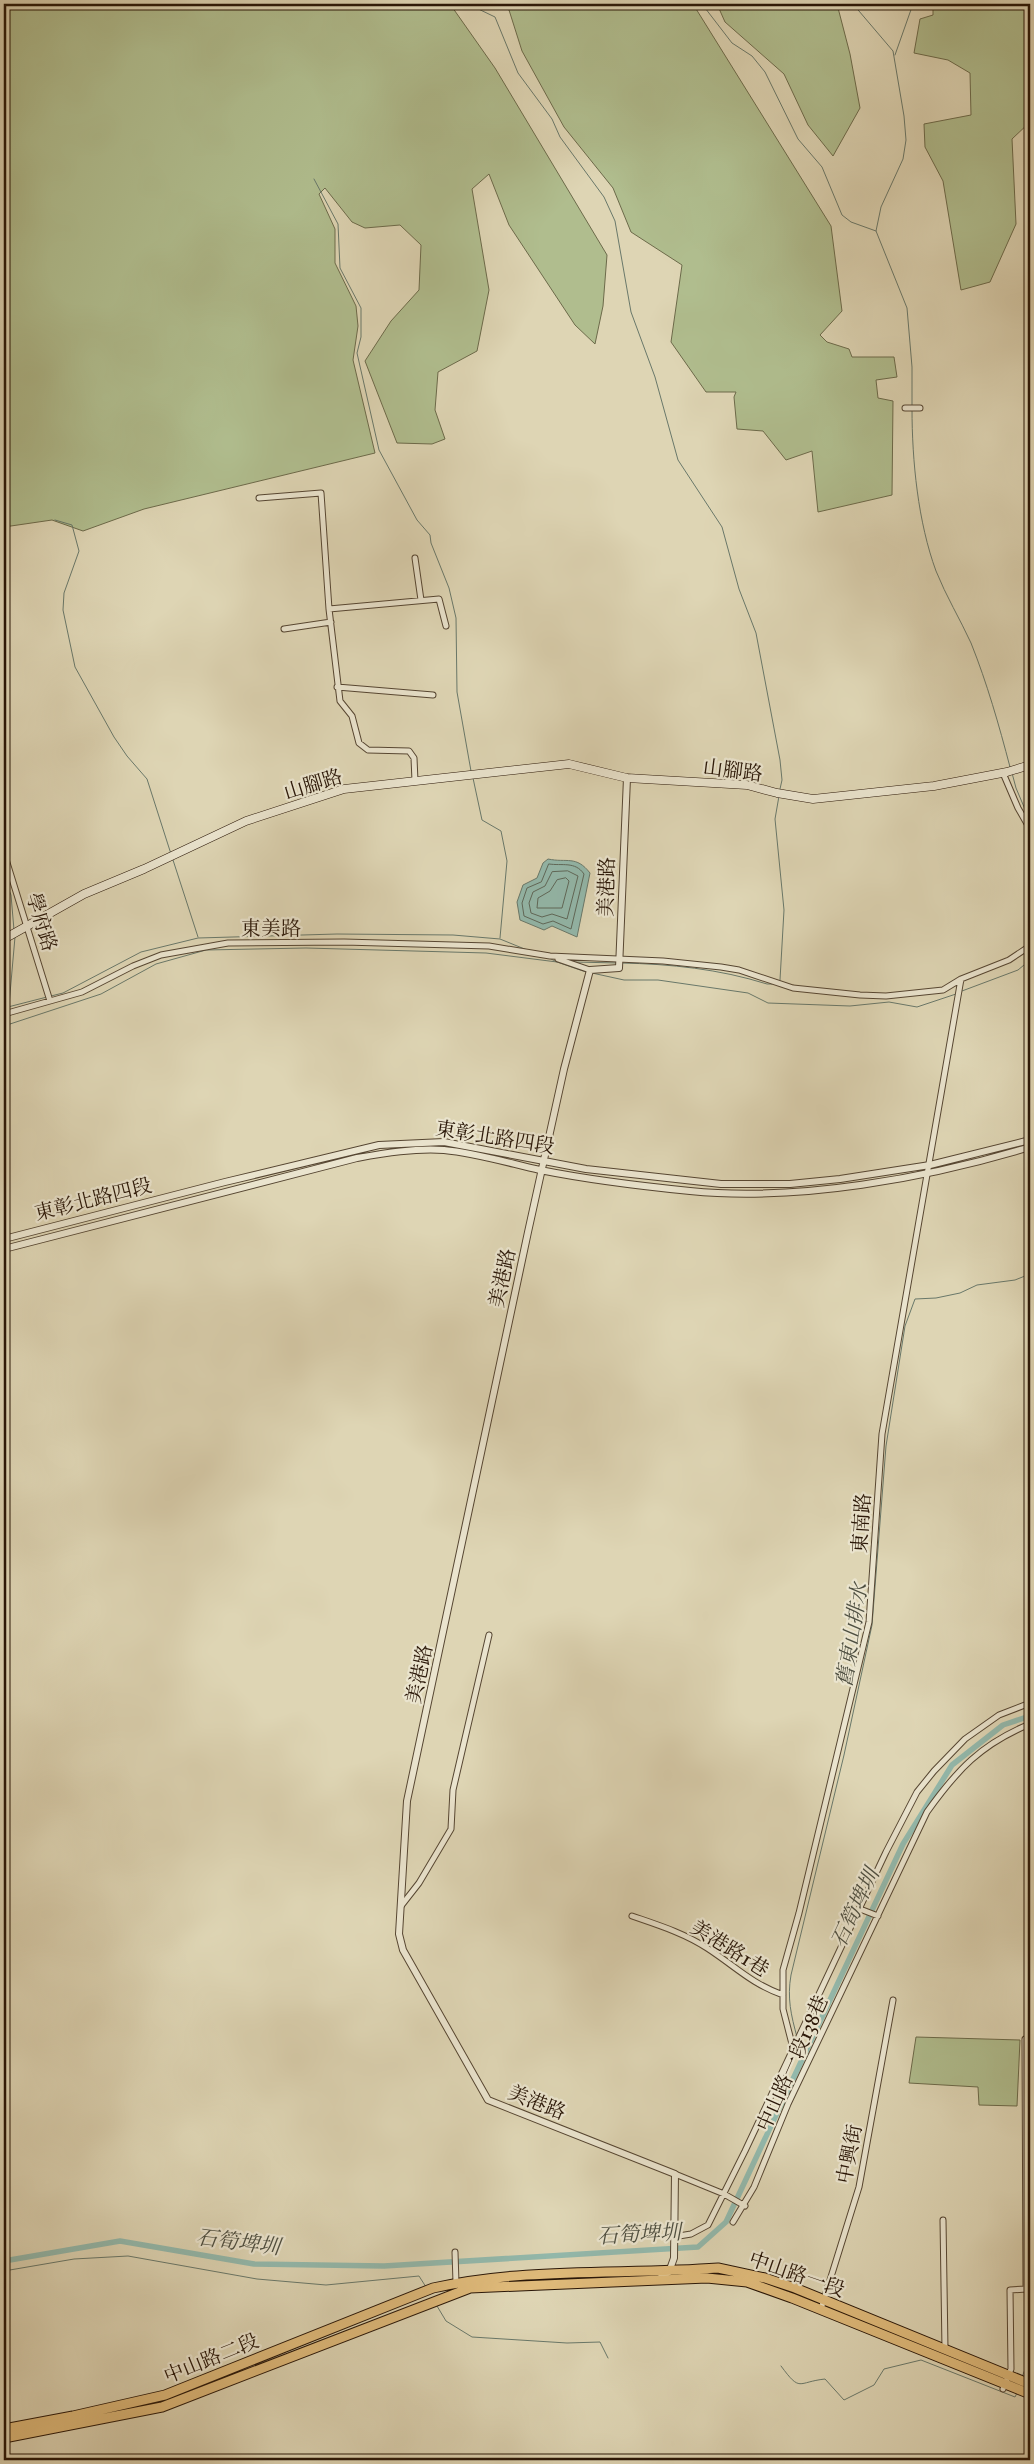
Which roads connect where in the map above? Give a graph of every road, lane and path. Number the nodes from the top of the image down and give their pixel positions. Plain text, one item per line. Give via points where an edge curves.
1 (905, 408) dead end
2 (920, 408) dead end
3 (259, 498) dead end
4 (415, 558) dead end
5 (421, 600) junction
6 (330, 609) junction
7 (331, 622) junction
8 (446, 626) dead end
9 (284, 629) dead end
10 (337, 687) junction
11 (433, 695) dead end
12 (1030, 765) edge
13 (1005, 772) junction
14 (627, 778) junction
15 (415, 780) junction
16 (1030, 829) edge
17 (4, 853) edge
18 (24, 928) junction
19 (7, 937) edge
20 (1030, 946) edge
21 (550, 956) junction
22 (620, 960) junction
23 (589, 973) junction
24 (961, 979) junction
25 (50, 1001) junction
26 (4, 1014) edge
27 (1030, 1140) edge
28 (1030, 1148) edge
29 (544, 1162) junction
30 (930, 1165) junction
31 (543, 1170) junction
32 (929, 1174) junction
33 (182, 1193) junction
34 (184, 1202) junction
35 (4, 1239) edge
36 (4, 1249) edge
37 (489, 1635) dead end
38 (1030, 1703) edge
39 (1030, 1724) edge
40 (400, 1908) junction
41 (860, 1908) junction
42 (799, 1913) joint
43 (632, 1916) dead end
44 (878, 1916) junction
45 (783, 1995) junction
46 (893, 2000) dead end
47 (1025, 2039) dead end
48 (793, 2048) junction
49 (675, 2174) junction
50 (724, 2194) junction
51 (745, 2206) junction
52 (943, 2220) dead end
53 (733, 2222) dead end
54 (673, 2240) junction
55 (455, 2252) dead end
56 (669, 2272) junction
57 (656, 2281) junction
58 (456, 2283) junction
59 (433, 2288) joint
60 (434, 2300) joint
61 (823, 2305) junction
62 (945, 2349) junction
63 (1009, 2375) junction
64 (1030, 2384) edge
65 (1007, 2387) junction
66 (1030, 2394) edge
67 (4, 2429) edge
68 (4, 2438) edge

1 - 2 street
3 - 6 street via 320,493
4 - 5 street
5 - 6 street
5 - 8 street via 441,601
6 - 7 street
7 - 9 street
7 - 10 street
10 - 11 street
10 - 15 street via 340,701 352,716 359,743 373,752 409,751 414,758
12 - 13 main road, 山腳路
13 - 14 main road, 山腳路 via 934,786 813,799 747,785
13 - 16 street via 1018,808
14 - 15 main road, 山腳路 via 569,764
14 - 22 street, 美港路
15 - 18 main road, 山腳路 via 344,789 246,821 84,894
17 - 18 street, 學府路
18 - 19 main road, 山腳路
18 - 25 street, 學府路
20 - 24 street via 1009,960
21 - 22 street
21 - 23 street
21 - 25 street, 東美路 via 489,946 344,942 211,944 161,955 82,992
22 - 23 street via 619,968
22 - 24 street via 721,967 801,989 860,995 886,996 943,990
23 - 29 street, 美港路
24 - 30 street, 東南路
25 - 26 street, 東美路
27 - 30 street, 東彰北路四段
28 - 32 street, 東彰北路四段
29 - 30 street, 東彰北路四段 via 721,1184 790,1184
29 - 31 street, 美港路
29 - 33 street, 東彰北路四段 via 444,1142 379,1145
30 - 32 street, 東南路
31 - 32 street, 東彰北路四段 via 692,1191 741,1192 839,1187
31 - 34 street, 東彰北路四段 via 444,1150 401,1151 357,1158
31 - 40 street, 美港路 via 407,1801
32 - 42 street, 東南路 via 882,1434 868,1622
33 - 34 street
33 - 35 street, 東彰北路四段
34 - 36 street, 東彰北路四段
37 - 40 street via 453,1790 451,1829
38 - 41 street via 988,1722 965,1739 934,1771 907,1809
39 - 44 street, 中山路一段138巷 via 992,1743 951,1778 927,1812
40 - 49 street, 美港路 via 403,1950 488,2100
41 - 44 street
41 - 48 street
42 - 45 street, 美港路1巷 via 783,1970
43 - 45 street, 美港路1巷 via 688,1937 749,1979
44 - 51 street, 中山路一段138巷 via 788,2104
45 - 48 street, 美港路1巷 via 783,2009
46 - 61 street, 中興街 via 859,2187
47 - 63 street via 1026,2289 1010,2290
48 - 50 street
49 - 50 street
49 - 54 street
50 - 51 street
50 - 54 street via 708,2225
51 - 53 street, 中山路一段138巷
52 - 62 street
54 - 56 street via 674,2254
55 - 58 street
56 - 57 street
56 - 58 main road, 中山路一段 via 524,2276
56 - 61 main road, 中山路一段 via 718,2268 765,2278
57 - 60 main road, 中山路一段 via 470,2288
57 - 61 main road, 中山路一段 via 707,2278 747,2282
58 - 59 main road, 中山路一段
59 - 67 main road, 中山路二段 via 165,2395
60 - 68 main road, 中山路二段 via 162,2408
61 - 62 main road, 中山路一段
61 - 65 main road, 中山路一段
62 - 63 main road, 中山路一段
63 - 64 main road, 中山路一段
63 - 65 street
65 - 66 main road, 中山路一段

